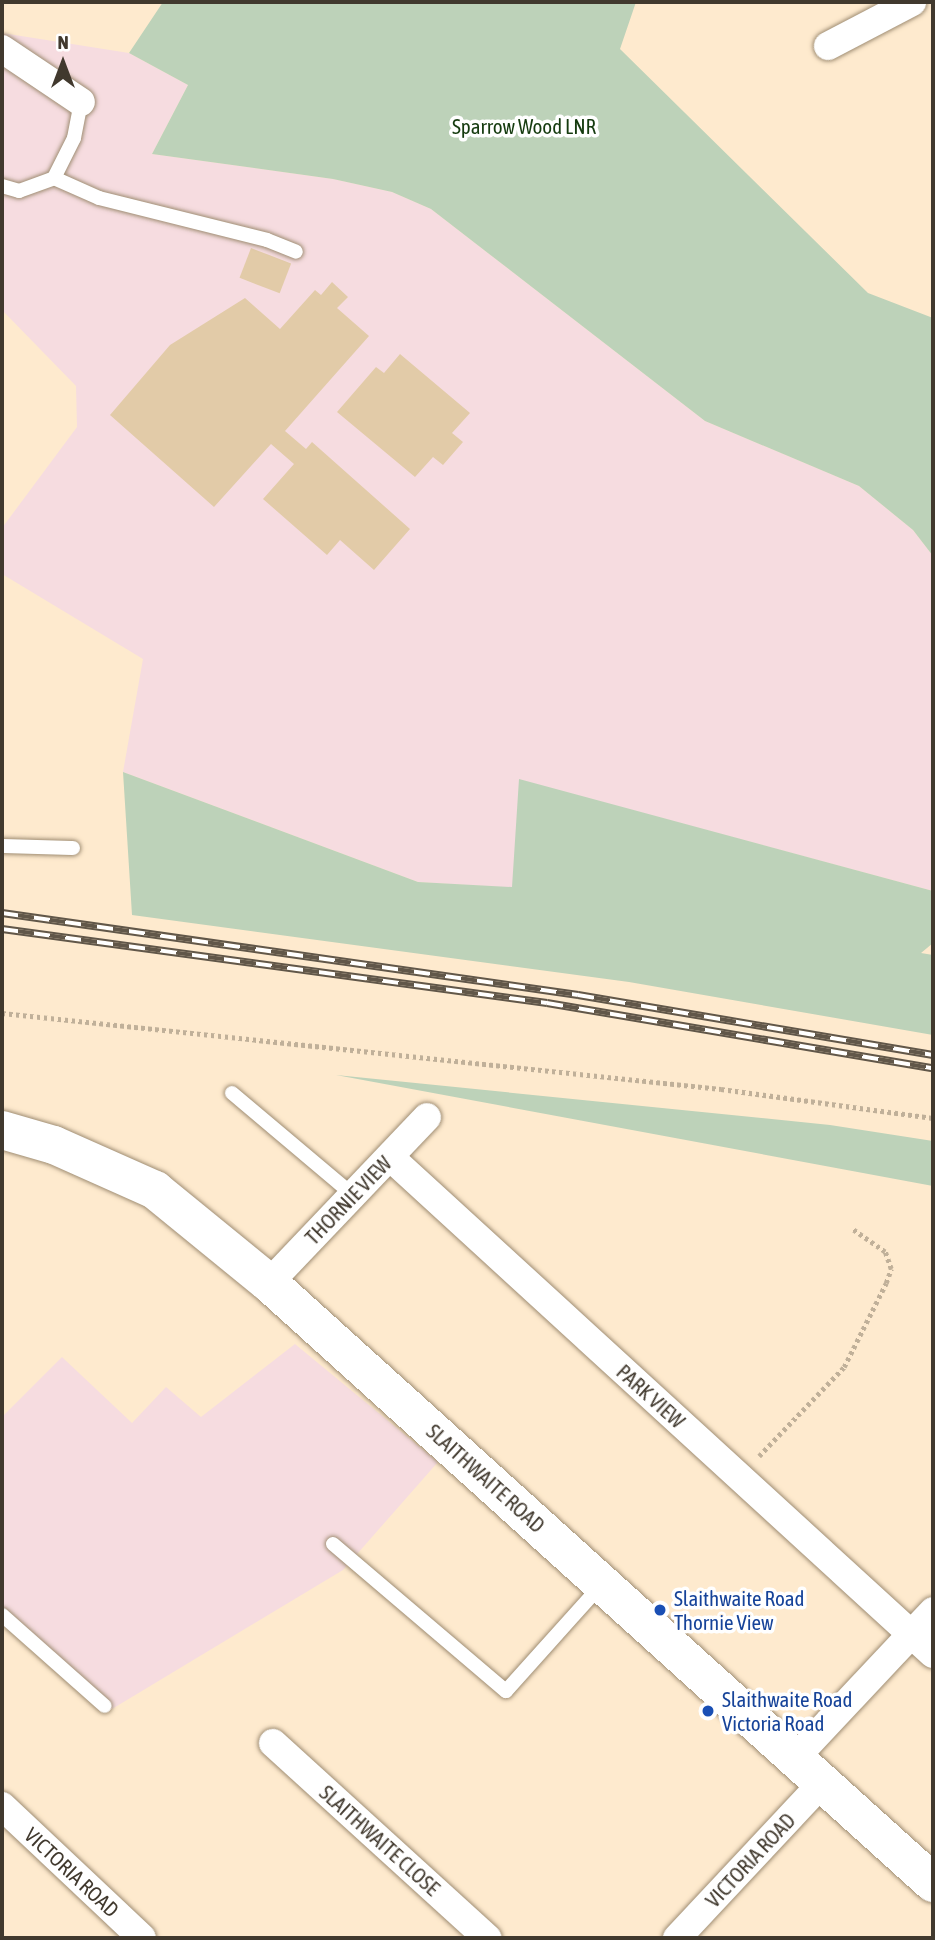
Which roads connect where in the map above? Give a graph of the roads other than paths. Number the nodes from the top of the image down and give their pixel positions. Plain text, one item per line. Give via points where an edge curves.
1 (912, 2) edge
2 (828, 46) dead end
3 (2, 50) edge
4 (81, 103) joint
5 (54, 178) junction
6 (2, 186) edge
7 (296, 252) dead end
8 (2, 846) edge
9 (73, 848) dead end
10 (232, 1093) dead end
11 (427, 1118) dead end
12 (2, 1130) edge
13 (390, 1157) junction
14 (353, 1195) junction
15 (269, 1283) junction
16 (333, 1544) dead end
17 (603, 1583) junction
18 (933, 1611) edge
19 (2, 1615) edge
20 (912, 1634) junction
21 (933, 1654) edge
22 (105, 1706) dead end
23 (273, 1743) dead end
24 (809, 1770) junction
25 (2, 1806) edge
26 (933, 1883) edge
27 (142, 1938) edge
28 (487, 1938) edge
29 (677, 1938) edge

1 - 2 street
3 - 4 street
4 - 5 lane via 74,138
5 - 6 lane via 19,191
5 - 7 lane via 100,198 267,240
8 - 9 lane
10 - 14 lane
11 - 13 street, THORNIE VIEW
12 - 15 main road, SLAITHWAITE ROAD via 54,1145 155,1190
13 - 14 street, THORNIE VIEW
13 - 20 street, PARK VIEW
14 - 15 street, THORNIE VIEW
15 - 17 main road, SLAITHWAITE ROAD
16 - 17 lane via 506,1691
17 - 24 main road, SLAITHWAITE ROAD
18 - 20 street, VICTORIA ROAD
19 - 22 lane
20 - 21 street, PARK VIEW
20 - 24 street, VICTORIA ROAD
23 - 28 street, SLAITHWAITE CLOSE
24 - 26 main road, SLAITHWAITE ROAD
24 - 29 street, VICTORIA ROAD
25 - 27 street, VICTORIA ROAD

